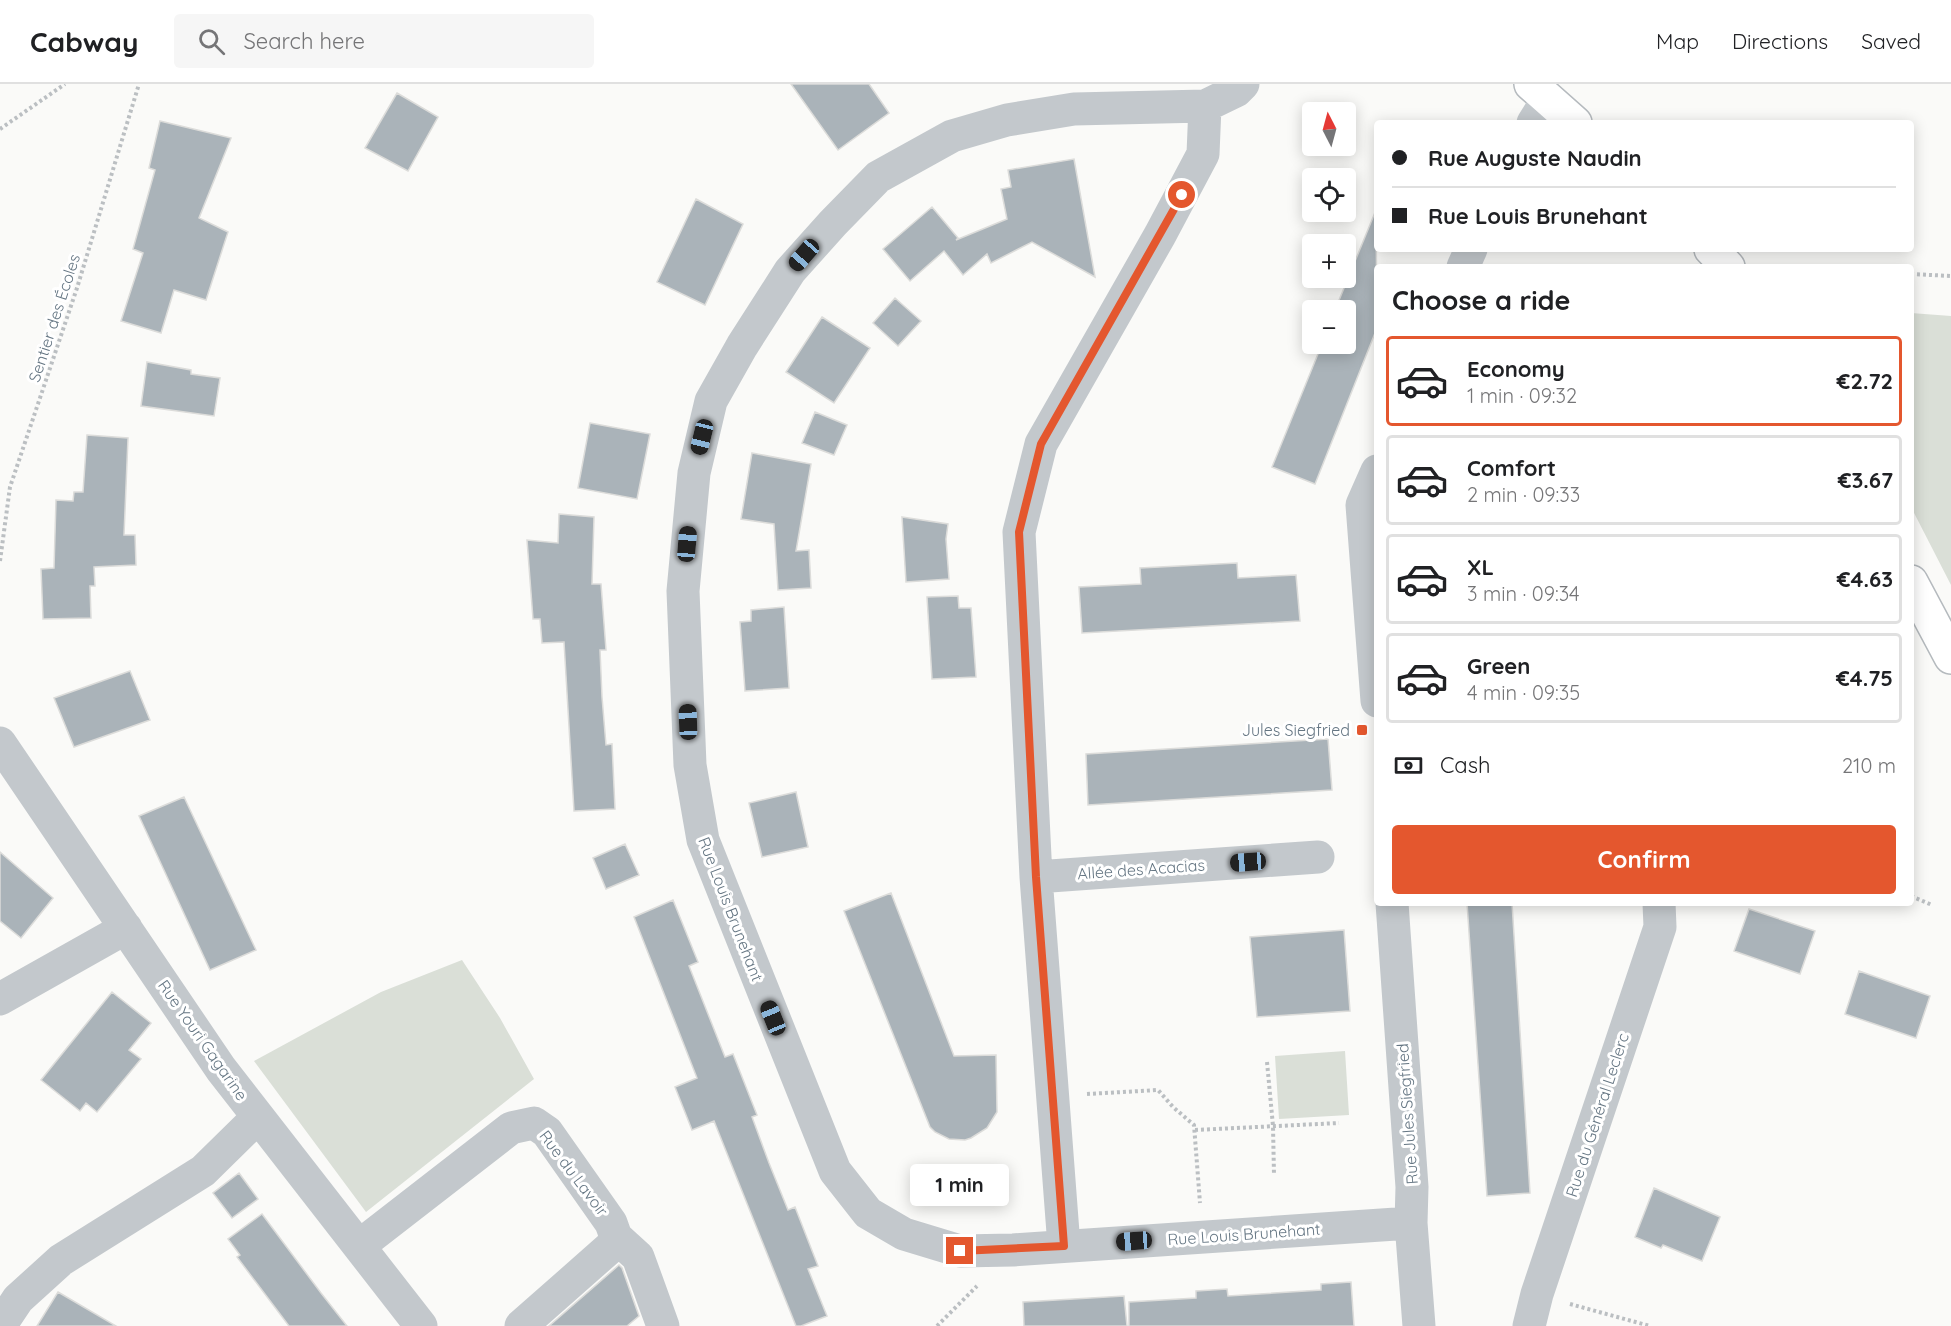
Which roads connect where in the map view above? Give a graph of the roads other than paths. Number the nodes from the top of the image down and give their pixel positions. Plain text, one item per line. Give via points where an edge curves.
1 (1243, 84) edge
2 (1538, 102) edge
3 (1205, 106) junction
4 (1570, 120) edge
5 (1374, 478) edge
6 (1914, 588) edge
7 (1951, 657) edge
8 (1374, 662) edge
9 (0, 743) edge
10 (1318, 857) dead end
11 (1036, 877) junction
12 (1392, 906) edge
13 (1659, 906) edge
14 (126, 928) junction
15 (0, 999) edge
16 (258, 1117) junction
17 (1411, 1223) junction
18 (615, 1241) junction
19 (359, 1246) junction
20 (1064, 1246) junction
21 (0, 1326) edge
22 (421, 1326) edge
23 (521, 1326) edge
24 (663, 1326) edge
25 (1419, 1326) edge
26 (1529, 1326) edge

1 - 3 street
2 - 4 main road
3 - 11 street via 1203,154 1041,444 1019,532
3 - 20 street, Rue Louis Brunehant via 1074,109 1007,120 952,136 878,177 790,271 742,346 711,401 694,473 683,591 690,765 703,840 835,1171 868,1213 904,1234 960,1251
5 - 8 street via 1362,506
6 - 7 main road
9 - 14 street, Rue Youri Gagarine
10 - 11 street, Allée des Acacias
11 - 20 street
12 - 17 street, Rue Jules Siegfried via 1412,1187
13 - 26 street, Rue du Général Leclerc via 1660,927
14 - 15 street
14 - 16 street, Rue Youri Gagarine
16 - 19 street, Rue Youri Gagarine
16 - 21 street via 203,1171 61,1260 18,1299
17 - 20 street, Rue Louis Brunehant
17 - 25 street, Rue Jules Siegfried
18 - 19 street, Rue du Lavoir via 611,1223 547,1132 534,1123 511,1128
18 - 23 street
18 - 24 street via 638,1257
19 - 22 street, Rue Youri Gagarine

